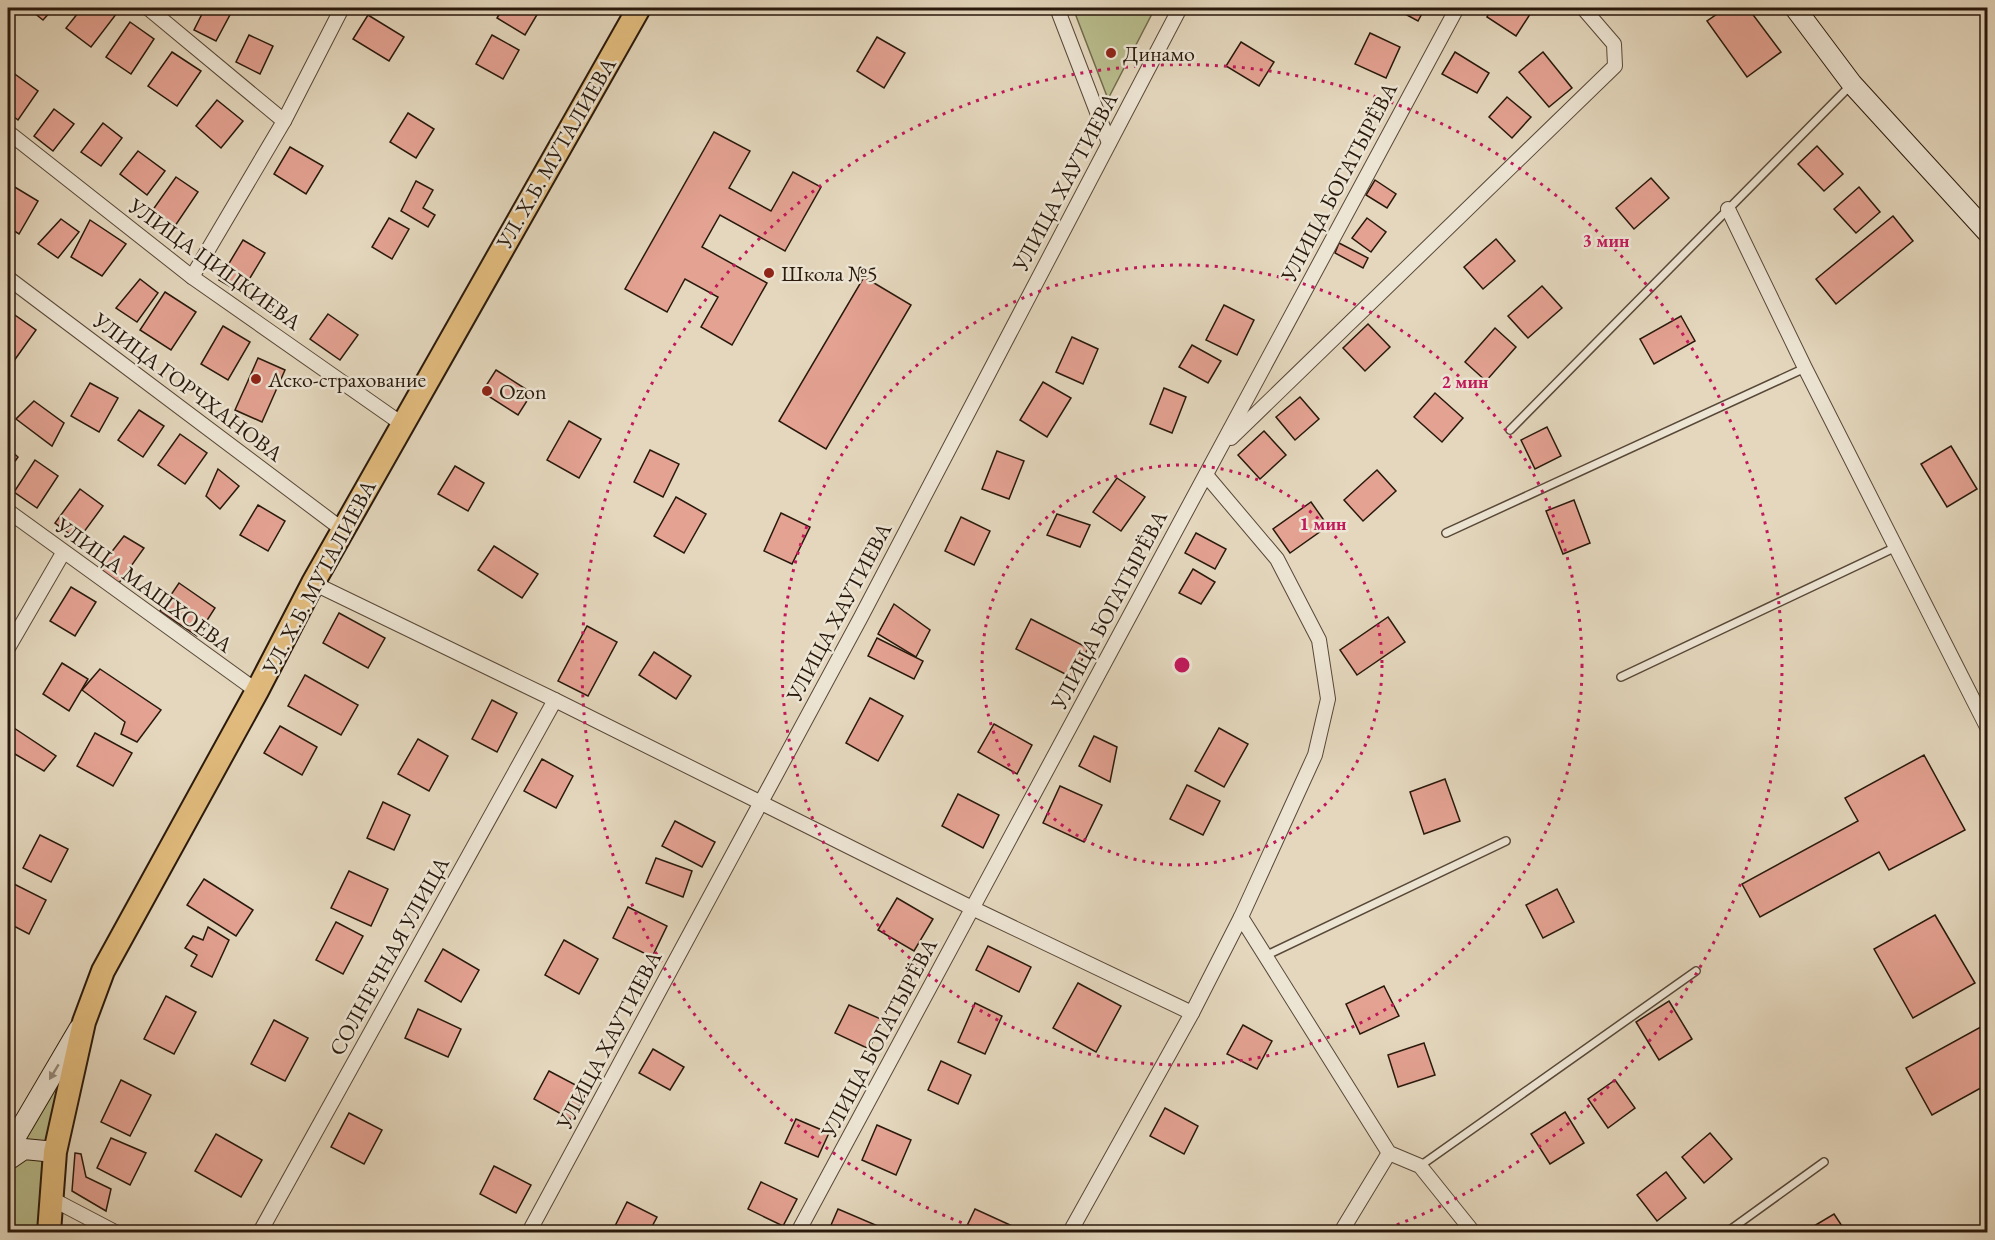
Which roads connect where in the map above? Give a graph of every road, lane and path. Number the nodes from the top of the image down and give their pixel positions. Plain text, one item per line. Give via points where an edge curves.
1 (148, 8) edge
2 (342, 8) edge
3 (639, 8) edge
4 (1057, 8) edge
5 (1180, 8) edge
6 (1457, 8) edge
7 (1583, 8) edge
8 (1795, 8) edge
9 (1852, 84) junction
10 (284, 121) junction
11 (8, 132) edge
12 (1109, 143) junction
13 (1728, 209) junction
14 (1988, 234) edge
15 (192, 277) junction
16 (8, 278) edge
17 (1805, 368) junction
18 (402, 424) junction
19 (1510, 430) dead end
20 (1221, 447) junction
21 (1206, 475) junction
22 (8, 511) edge
23 (343, 530) junction
24 (1446, 533) dead end
25 (1896, 547) junction
26 (63, 553) junction
27 (313, 583) junction
28 (8, 648) edge
29 (1621, 677) dead end
30 (257, 691) junction
31 (555, 700) junction
32 (1988, 729) edge
33 (761, 802) junction
34 (1506, 841) dead end
35 (972, 908) junction
36 (1241, 917) junction
37 (1265, 956) junction
38 (1696, 971) dead end
39 (1192, 1013) junction
40 (84, 1022) junction
41 (8, 1150) edge
42 (55, 1152) junction
43 (1389, 1153) junction
44 (8, 1160) edge
45 (1824, 1162) dead end
46 (1420, 1166) junction
47 (52, 1199) junction
48 (49, 1233) edge
49 (115, 1233) edge
50 (260, 1233) edge
51 (529, 1233) edge
52 (798, 1233) edge
53 (1070, 1233) edge
54 (1341, 1233) edge
55 (1473, 1233) edge
56 (1727, 1233) edge

1 - 10 street
2 - 10 street
3 - 18 main road, УЛ. Х.Б. МУТАЛИЕВА
4 - 12 street
5 - 12 street, УЛИЦА ХАУТИЕВА
6 - 20 street, УЛИЦА БОГАТЫРЁВА
7 - 20 street via 1614,44 1615,66
8 - 9 street
9 - 13 lane
9 - 14 street
10 - 15 street
11 - 15 street, УЛИЦА ЦИЦКИЕВА
12 - 33 street, УЛИЦА ХАУТИЕВА
13 - 17 street
13 - 19 lane
15 - 18 street, УЛИЦА ЦИЦКИЕВА
16 - 23 street, УЛИЦА ГОРЧХАНОВА
17 - 24 lane
17 - 25 street
18 - 23 main road, УЛ. Х.Б. МУТАЛИЕВА
20 - 21 street, УЛИЦА БОГАТЫРЁВА
21 - 35 street, УЛИЦА БОГАТЫРЁВА
21 - 36 street via 1277,559 1319,640 1328,699 1315,755
22 - 26 street, УЛИЦА МАШХОЕВА
23 - 27 main road, УЛ. Х.Б. МУТАЛИЕВА
25 - 29 lane
25 - 32 street
26 - 28 street
26 - 30 street, УЛИЦА МАШХОЕВА
27 - 30 main road, УЛ. Х.Б. МУТАЛИЕВА
27 - 31 street
30 - 40 main road, УЛ. Х.Б. МУТАЛИЕВА via 103,971
31 - 33 street
31 - 50 street, СОЛНЕЧНАЯ УЛИЦА
33 - 35 street
33 - 51 street, УЛИЦА ХАУТИЕВА
34 - 37 lane
35 - 39 street
35 - 52 street, УЛИЦА БОГАТЫРЁВА
36 - 37 street
36 - 39 street
37 - 43 street
38 - 46 lane
39 - 53 street
40 -> 41 street, УЛ. Х.Б. МУТАЛИЕВА
40 - 42 main road
42 - 44 street via 24,1149
42 - 47 main road
43 - 46 street
43 - 54 street
45 - 56 lane
46 - 55 street
47 - 48 main road
47 - 49 street

